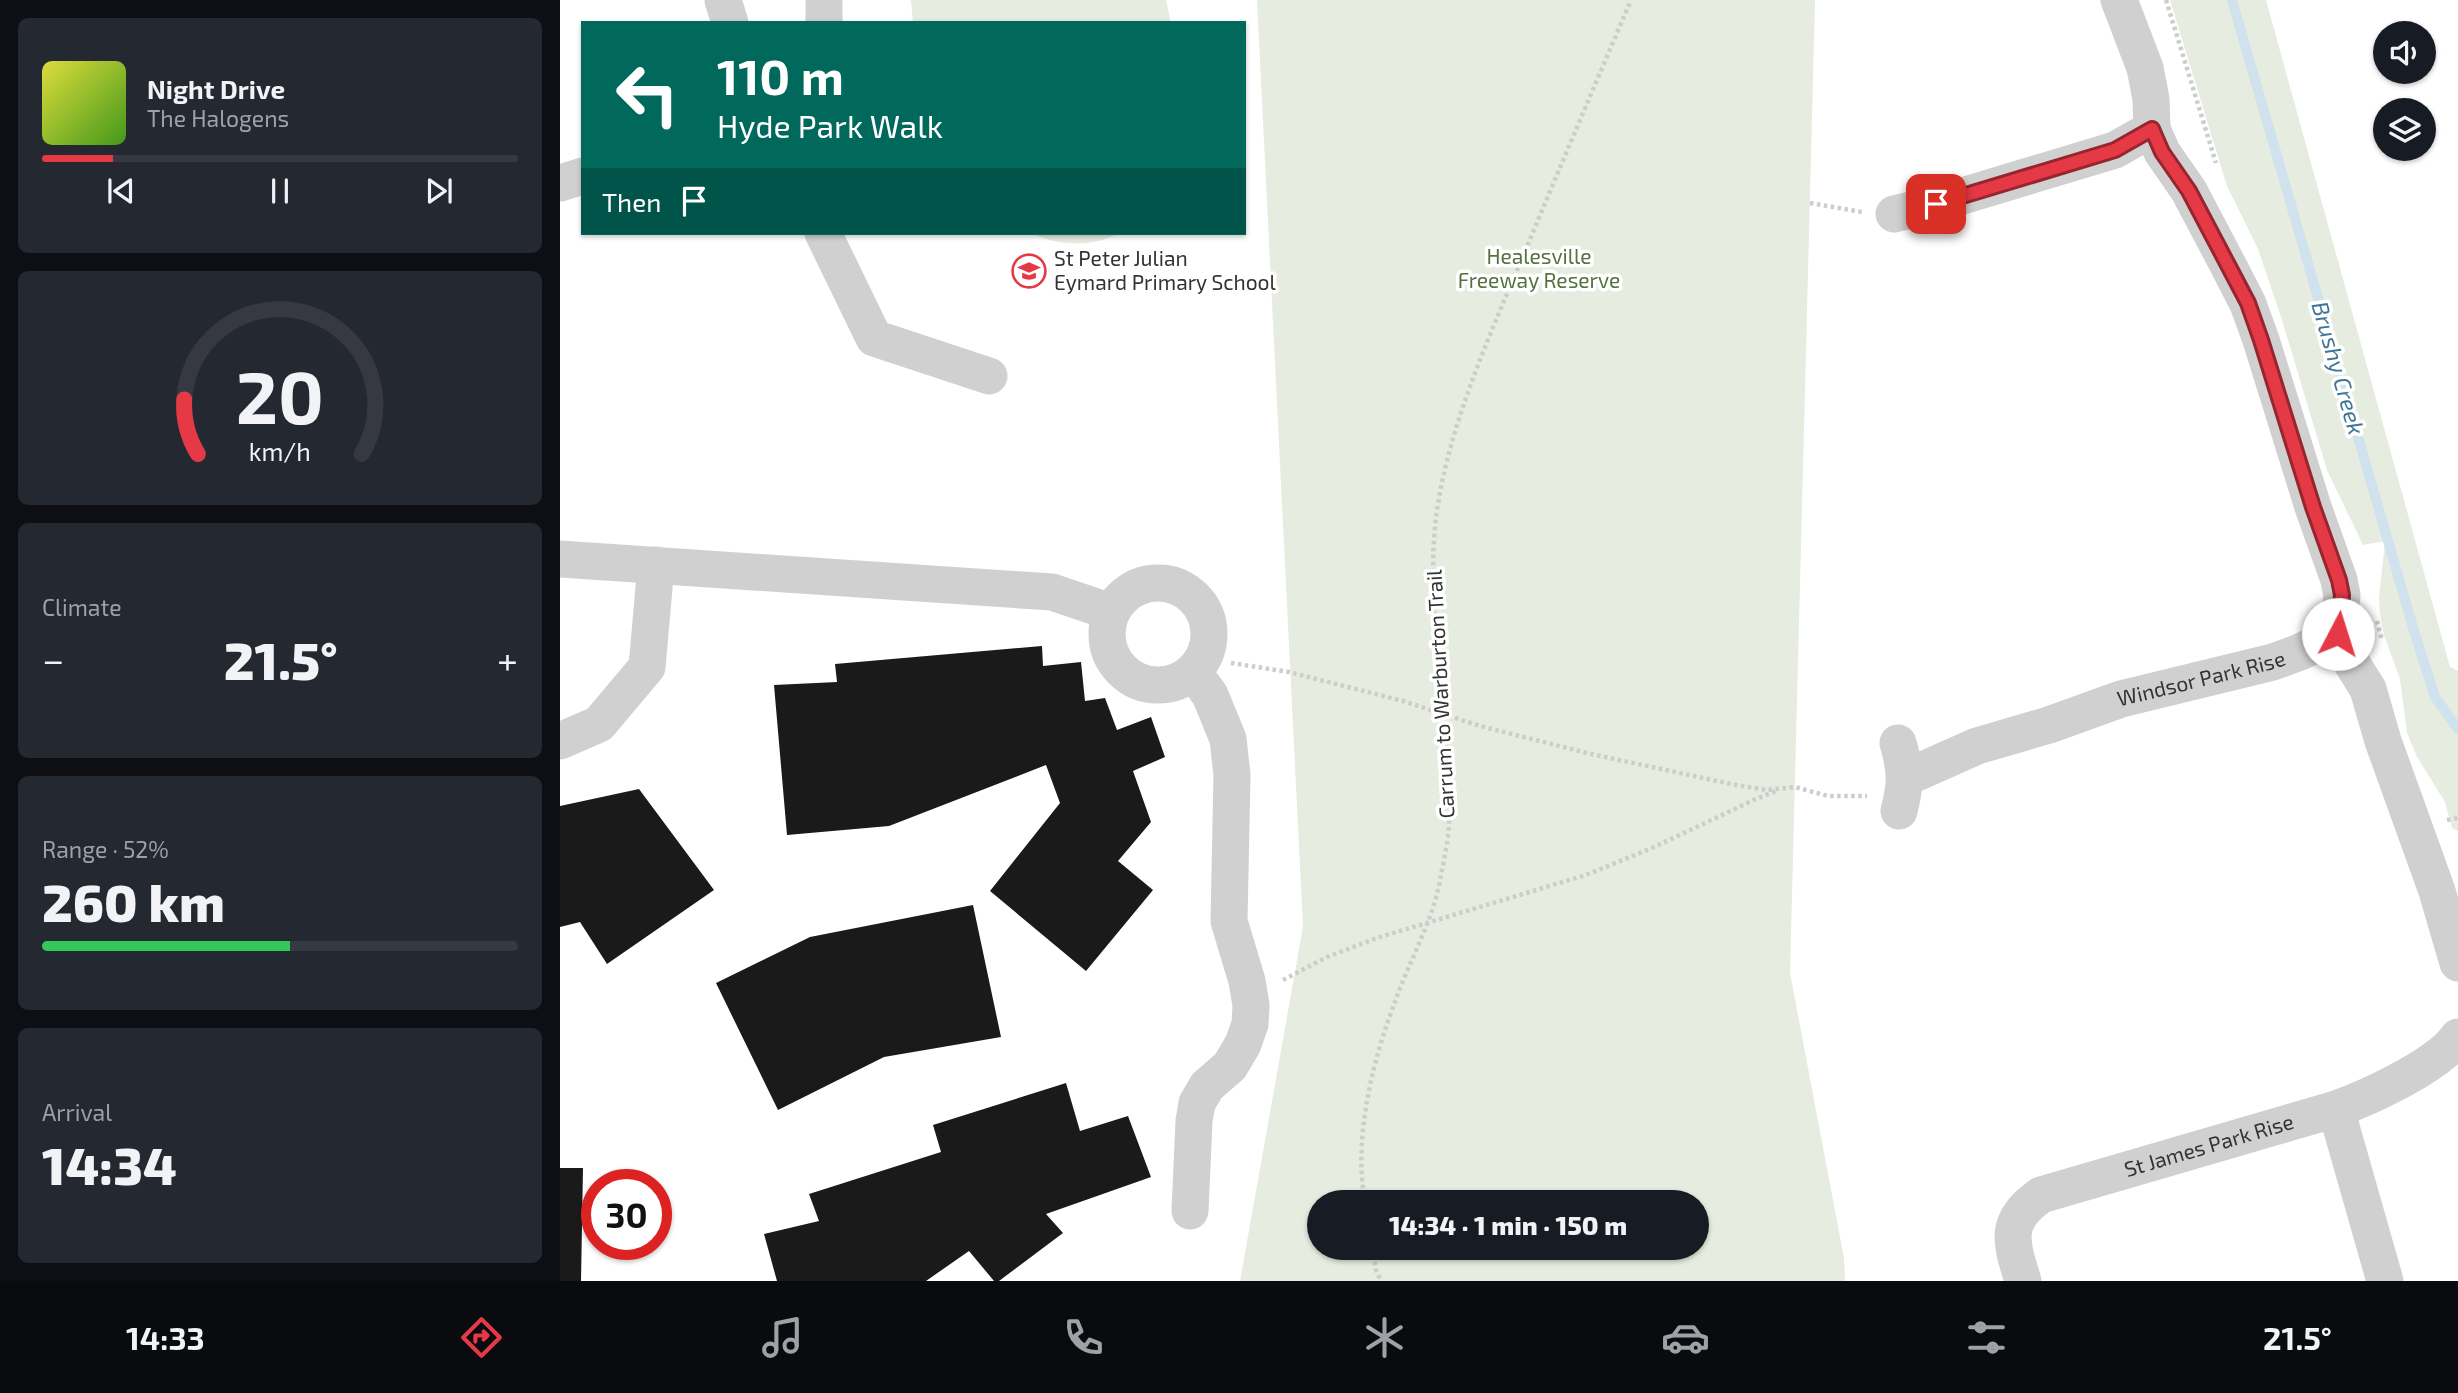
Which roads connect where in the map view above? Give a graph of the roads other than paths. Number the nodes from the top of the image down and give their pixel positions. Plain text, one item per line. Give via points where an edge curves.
1 (723, 0) edge
2 (824, 0) edge
3 (2119, 0) edge
4 (729, 21) edge
5 (824, 21) edge
6 (2152, 129) junction
7 (581, 177) edge
8 (560, 183) edge
9 (1894, 214) road end
10 (824, 235) edge
11 (989, 376) dead end
12 (560, 559) edge
13 (656, 565) junction
14 (1111, 612) junction
15 (2338, 634) junction
16 (1198, 666) junction
17 (560, 741) edge
18 (1901, 781) road end
19 (2458, 963) edge
20 (2458, 1038) edge
21 (2336, 1109) junction
22 (1190, 1211) dead end
23 (2023, 1281) edge
24 (2385, 1281) edge

1 - 4 street
2 - 5 street
3 - 6 street via 2146,68
6 - 9 street via 2115,150
6 - 15 street via 2248,303 2339,580
7 - 8 street
10 - 11 street via 874,338
12 - 13 street
13 - 14 street via 1052,592
13 - 17 street via 646,667 599,724
14 - 16 street via 1107,644 1112,659 1128,676 1164,686 1179,682
14 - 16 street via 1121,599 1142,586 1166,583 1182,589 1195,598 1209,627 1209,644
15 - 18 street, Windsor Park Rise via 2273,662 2121,699 1977,746
15 - 19 street via 2368,689
16 - 22 street via 1228,739 1232,775 1229,921 1250,998 1250,1024 1230,1066 1207,1086 1197,1103
20 - 21 street, St James Park Rise via 2438,1057 2367,1098
21 - 23 street, St James Park Rise via 2041,1195 2025,1206 2012,1230 2011,1243
21 - 24 street

